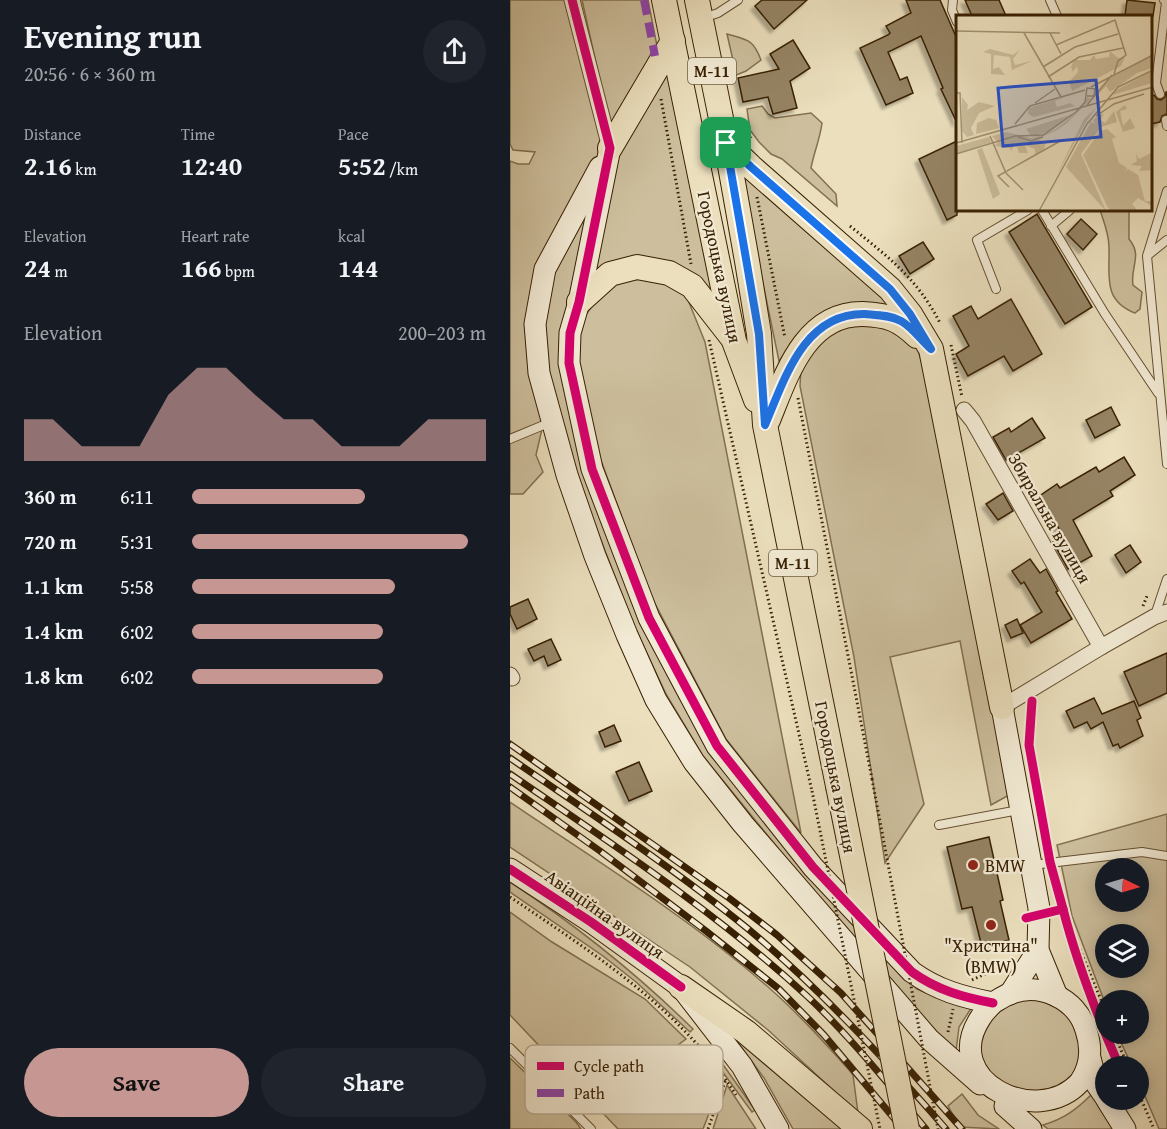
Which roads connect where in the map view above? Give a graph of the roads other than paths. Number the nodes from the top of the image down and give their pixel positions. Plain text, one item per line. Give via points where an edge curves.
1 (572, 0) edge
2 (664, 0) edge
3 (738, 0) edge
4 (953, 0) edge
5 (1050, 0) edge
6 (1164, 0) edge
7 (699, 9) edge
8 (1057, 15) edge
9 (956, 20) edge
10 (673, 41) junction
11 (1160, 94) dead end
12 (726, 143) junction
13 (610, 148) junction
14 (1167, 191) edge
15 (1025, 212) edge
16 (1043, 212) edge
17 (1068, 212) edge
18 (1051, 226) junction
19 (1167, 240) edge
20 (1147, 256) junction
21 (996, 289) dead end
22 (579, 302) junction
23 (734, 340) junction
24 (931, 349) junction
25 (1159, 395) junction
26 (964, 410) dead end
27 (552, 422) junction
28 (765, 425) junction
29 (510, 439) edge
30 (1167, 464) edge
31 (1167, 579) edge
32 (1161, 614) edge
33 (1101, 647) junction
34 (1002, 707) junction
35 (1021, 809) junction
36 (939, 825) dead end
37 (1167, 856) edge
38 (1040, 864) junction
39 (510, 869) edge
40 (1038, 950) junction
41 (681, 987) junction
42 (1057, 996) junction
43 (1001, 998) junction
44 (510, 1048) edge
45 (1090, 1058) junction
46 (525, 1063) edge
47 (1095, 1077) edge
48 (993, 1096) junction
49 (1113, 1110) edge
50 (576, 1114) edge
51 (591, 1129) edge
52 (778, 1129) edge
53 (860, 1129) edge
54 (907, 1129) edge
55 (1031, 1129) edge
56 (1125, 1129) edge

1 - 13 street
2 - 10 main road, Городоцька вулиця / М-11
3 - 7 lane via 718,13
4 - 9 lane
5 - 8 lane
6 - 11 lane via 1156,83
7 - 12 main road, Городоцька вулиця / М-11
10 - 13 main road
10 - 23 main road, Городоцька вулиця / М-11
12 - 24 main road via 890,289
12 - 28 main road, Городоцька вулиця / М-11 via 759,334
13 - 22 street
13 - 27 street via 545,268 534,324 539,373
14 - 20 lane
15 - 21 lane via 977,240
16 - 18 lane
17 - 18 lane
18 - 25 lane
19 - 20 lane
20 - 25 lane
22 - 23 main road via 610,274 637,267 669,273 692,286
22 - 43 street via 570,333 569,363 592,469 649,618 717,746 813,867 912,972 957,996
23 - 28 main road, Городоцька вулиця / М-11
24 - 28 main road via 902,321 879,315 849,314 827,322 792,363
24 - 34 main road
25 - 30 lane
26 - 33 street, Збиральна вулиця
27 - 29 lane
27 - 48 street via 591,546 627,636 656,700 694,762 929,1039
28 - 54 main road, Городоцька вулиця / М-11, bridge
31 - 32 lane
32 - 33 street
33 - 34 street
34 - 35 street
35 - 36 lane
35 - 38 street
37 - 38 lane via 1142,852
38 - 40 street
39 - 41 street, Авіаційна вулиця
40 - 42 street
40 - 43 street
41 - 52 street, Авіаційна вулиця via 742,1066
41 - 53 main road via 746,1032
42 - 43 street via 1026,990
42 - 45 street via 1071,1005 1084,1023
43 - 48 street via 981,1017 973,1033 971,1051 974,1069
44 - 46 lane
45 - 47 street
45 - 48 street via 1075,1090 1045,1108 1028,1110
48 - 55 street
49 - 56 street
50 - 51 lane

